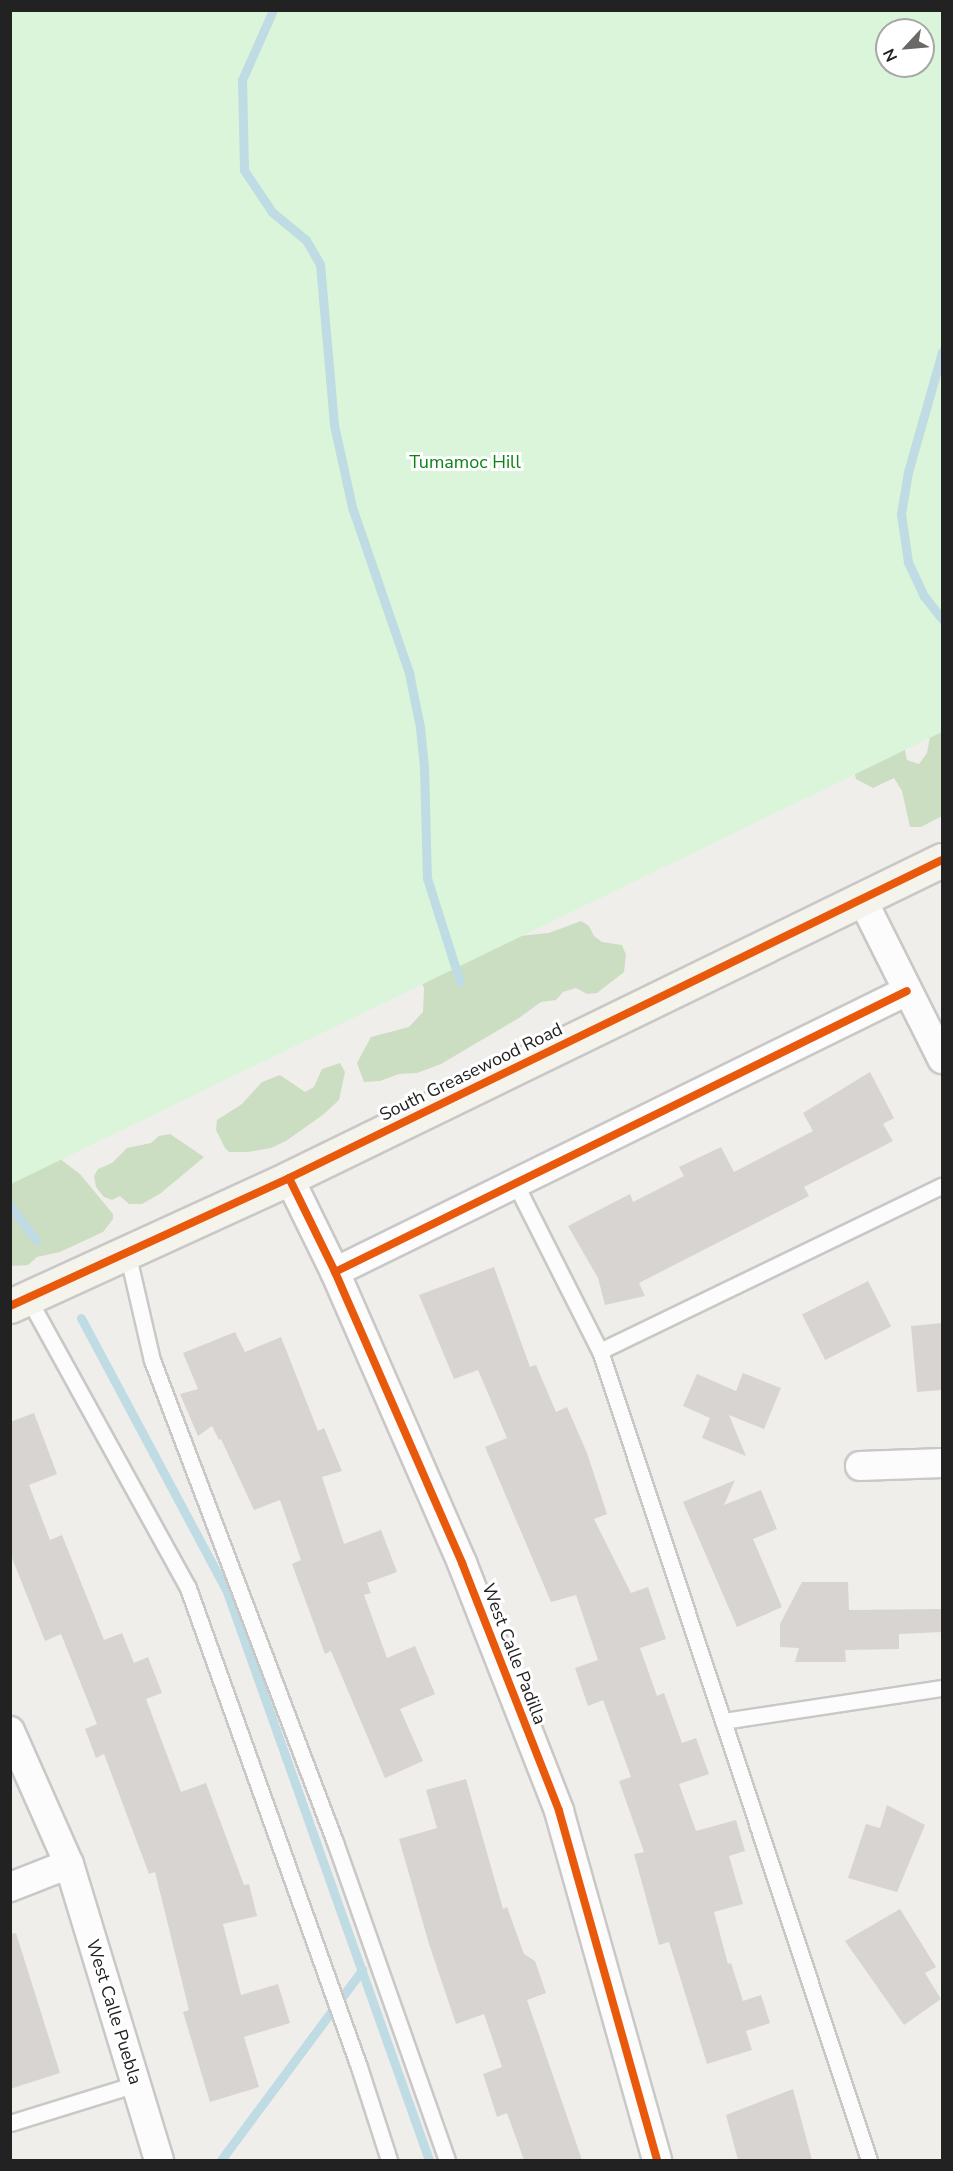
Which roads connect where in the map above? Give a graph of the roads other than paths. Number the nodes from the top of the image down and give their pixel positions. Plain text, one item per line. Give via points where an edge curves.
1 (942, 860) edge
2 (862, 899) junction
3 (907, 991) junction
4 (942, 1059) edge
5 (289, 1178) junction
6 (515, 1184) junction
7 (942, 1186) edge
8 (127, 1252) junction
9 (335, 1272) junction
10 (19, 1302) edge
11 (600, 1352) junction
12 (942, 1463) edge
13 (860, 1466) dead end
14 (942, 1688) edge
15 (723, 1720) junction
16 (10, 1731) edge
17 (69, 1864) junction
18 (10, 1887) edge
19 (136, 2084) junction
20 (10, 2124) edge
21 (159, 2160) edge
22 (389, 2160) edge
23 (447, 2160) edge
24 (657, 2160) edge
25 (869, 2160) edge

1 - 2 main road, South Greasewood Road
2 - 3 street
2 - 5 main road, South Greasewood Road
3 - 4 street
3 - 6 street
5 - 8 main road, South Greasewood Road
5 - 9 street, West Calle Padilla
6 - 9 street
6 - 11 lane
7 - 11 lane
8 - 10 main road, South Greasewood Road
8 - 23 lane via 152,1360 335,1842
9 - 24 street, West Calle Padilla via 462,1563 559,1811
10 - 22 lane via 188,1588
11 - 15 lane
12 - 13 street
14 - 15 lane
15 - 25 lane
16 - 17 street, West Calle Puebla
17 - 18 street
17 - 19 street, West Calle Puebla
19 - 20 lane
19 - 21 street, West Calle Puebla

